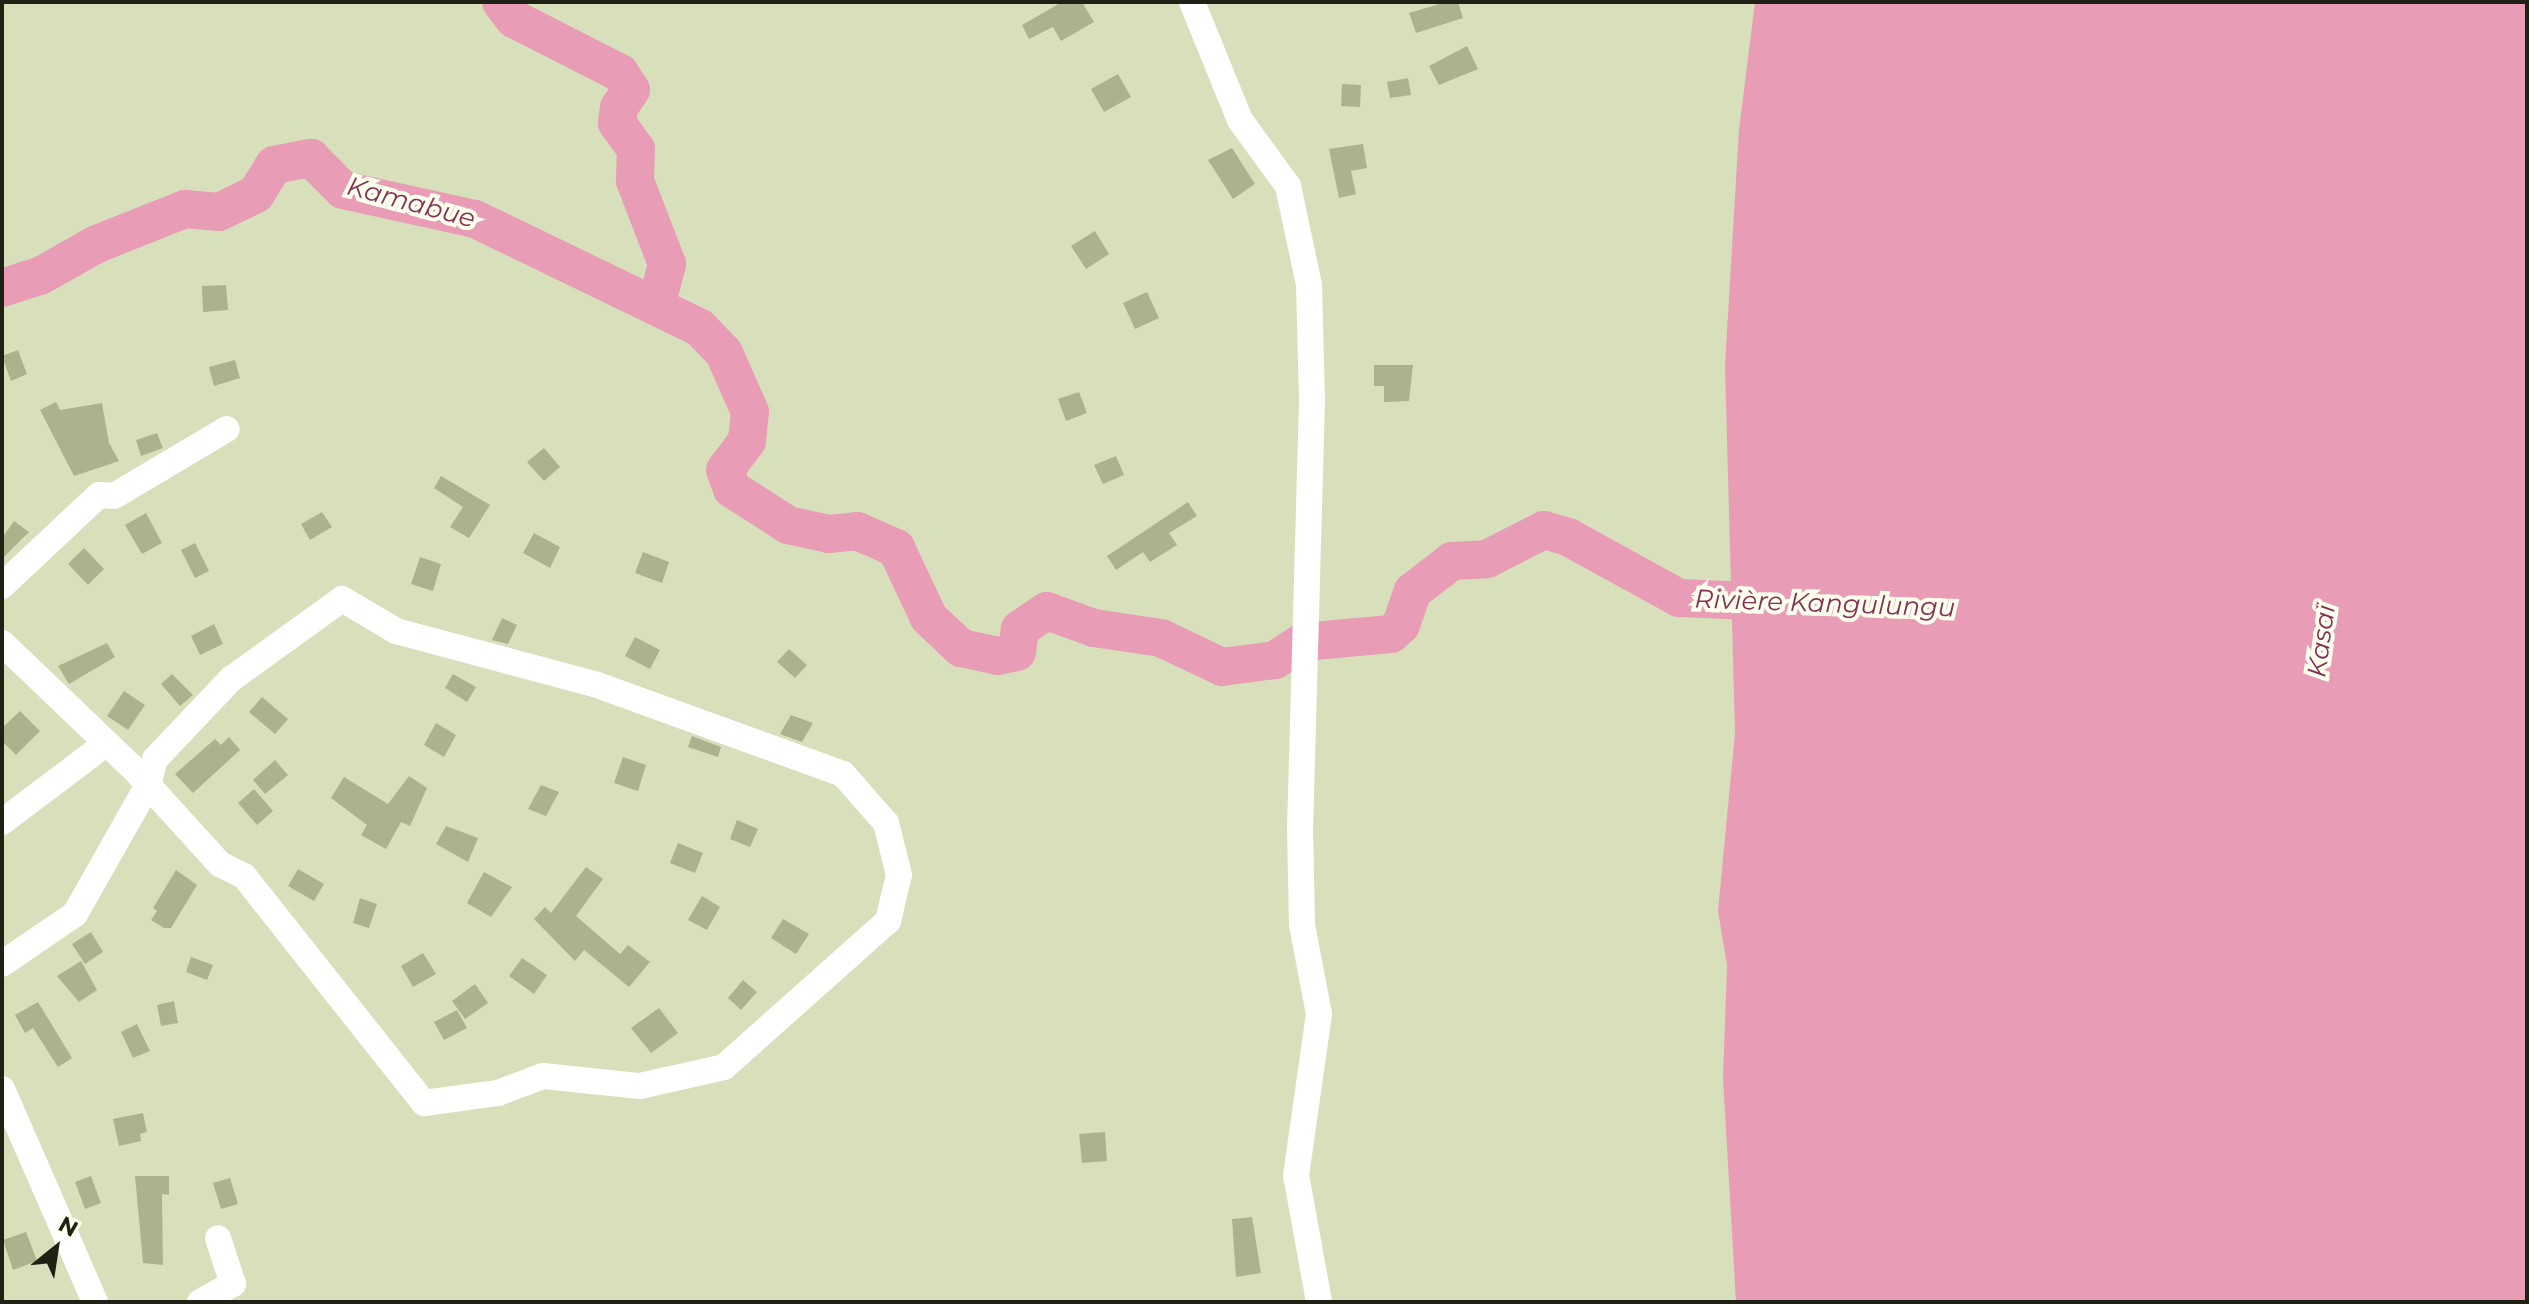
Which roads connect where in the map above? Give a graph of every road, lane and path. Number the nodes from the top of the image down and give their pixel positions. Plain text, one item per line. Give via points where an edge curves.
1 (1192, 2) edge
2 (227, 429) dead end
3 (2, 586) edge
4 (2, 643) edge
5 (104, 745) junction
6 (148, 785) junction
7 (2, 822) edge
8 (2, 964) edge
9 (2, 1089) edge
10 (218, 1238) dead end
11 (236, 1293) edge
12 (95, 1302) edge
13 (200, 1302) edge
14 (1319, 1302) edge

1 - 14 street via 1240,120 1288,186 1309,285 1312,386 1302,925 1319,1014 1296,1175
2 - 3 street via 114,496 99,495
4 - 5 street
5 - 6 street
5 - 7 street
6 - 6 street via 220,864 244,876 385,1056 424,1103 432,1105 498,1093 543,1076 640,1086 724,1067 888,921 899,875 886,823 843,774 594,684 396,631 342,599 231,679 155,759
6 - 8 street via 75,914
9 - 12 street
10 - 11 street
11 - 13 street

